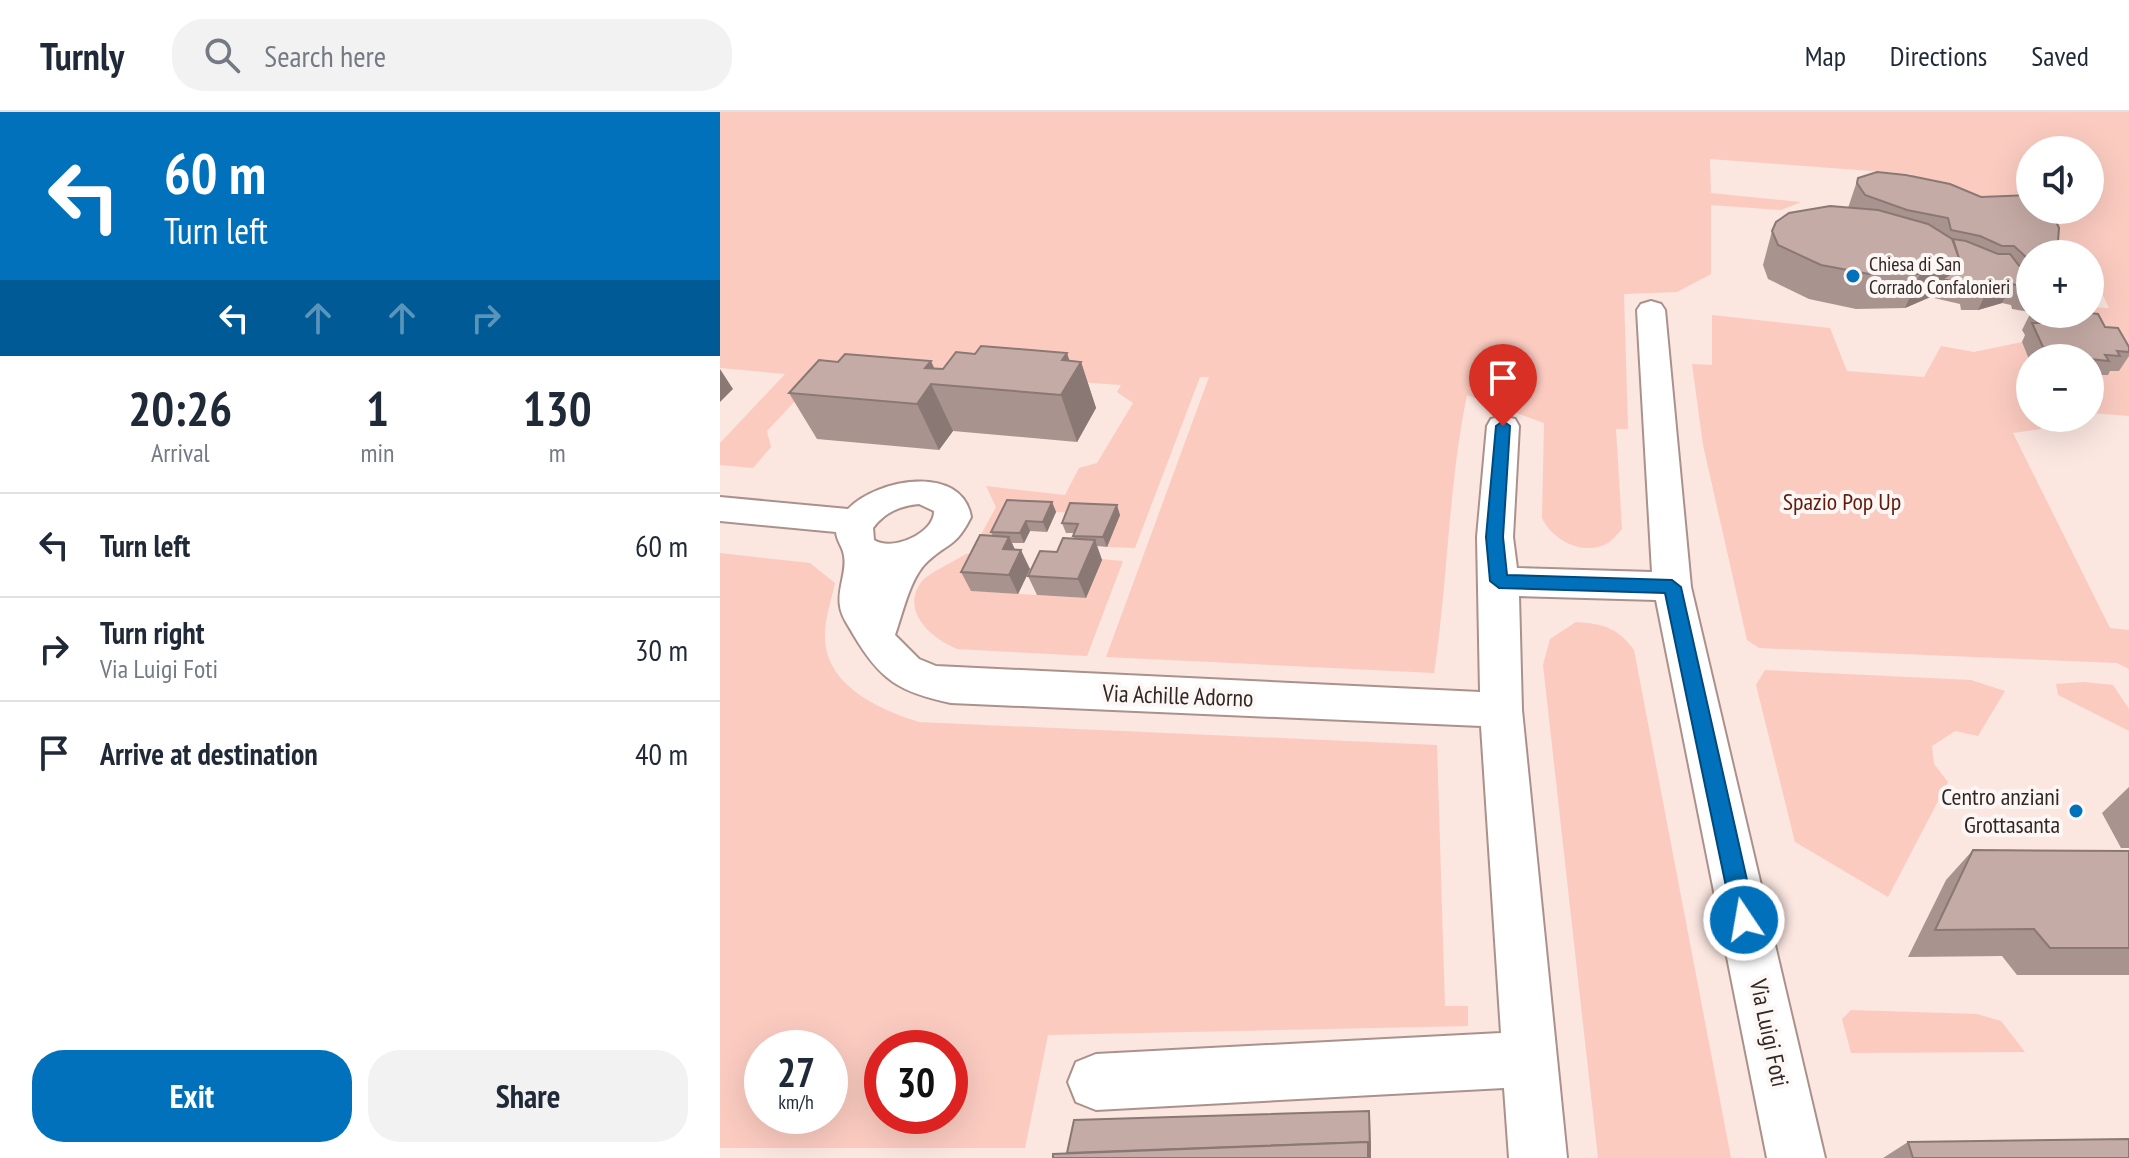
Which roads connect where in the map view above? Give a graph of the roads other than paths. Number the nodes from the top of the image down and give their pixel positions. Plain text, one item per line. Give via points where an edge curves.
1 (1651, 310) dead end
2 (1503, 426) dead end
3 (720, 509) edge
4 (860, 538) junction
5 (914, 553) junction
6 (1499, 581) junction
7 (1672, 587) junction
8 (875, 636) junction
9 (1501, 710) junction
10 (1529, 1059) junction
11 (1096, 1082) dead end
12 (1538, 1158) edge
13 (1796, 1158) edge

1 - 7 street, Via Luigi Foti
2 - 6 street via 1495,537
3 - 4 street
4 - 5 street via 877,558
4 - 5 street via 867,510 900,494 934,494 953,509 952,521 945,533
4 - 8 street, Via Achille Adorno via 859,610
5 - 8 street via 898,576
6 - 7 street
6 - 9 street
7 - 13 street, Via Luigi Foti
8 - 9 street, Via Achille Adorno via 906,673 951,686
9 - 10 street
10 - 11 street
10 - 12 street

